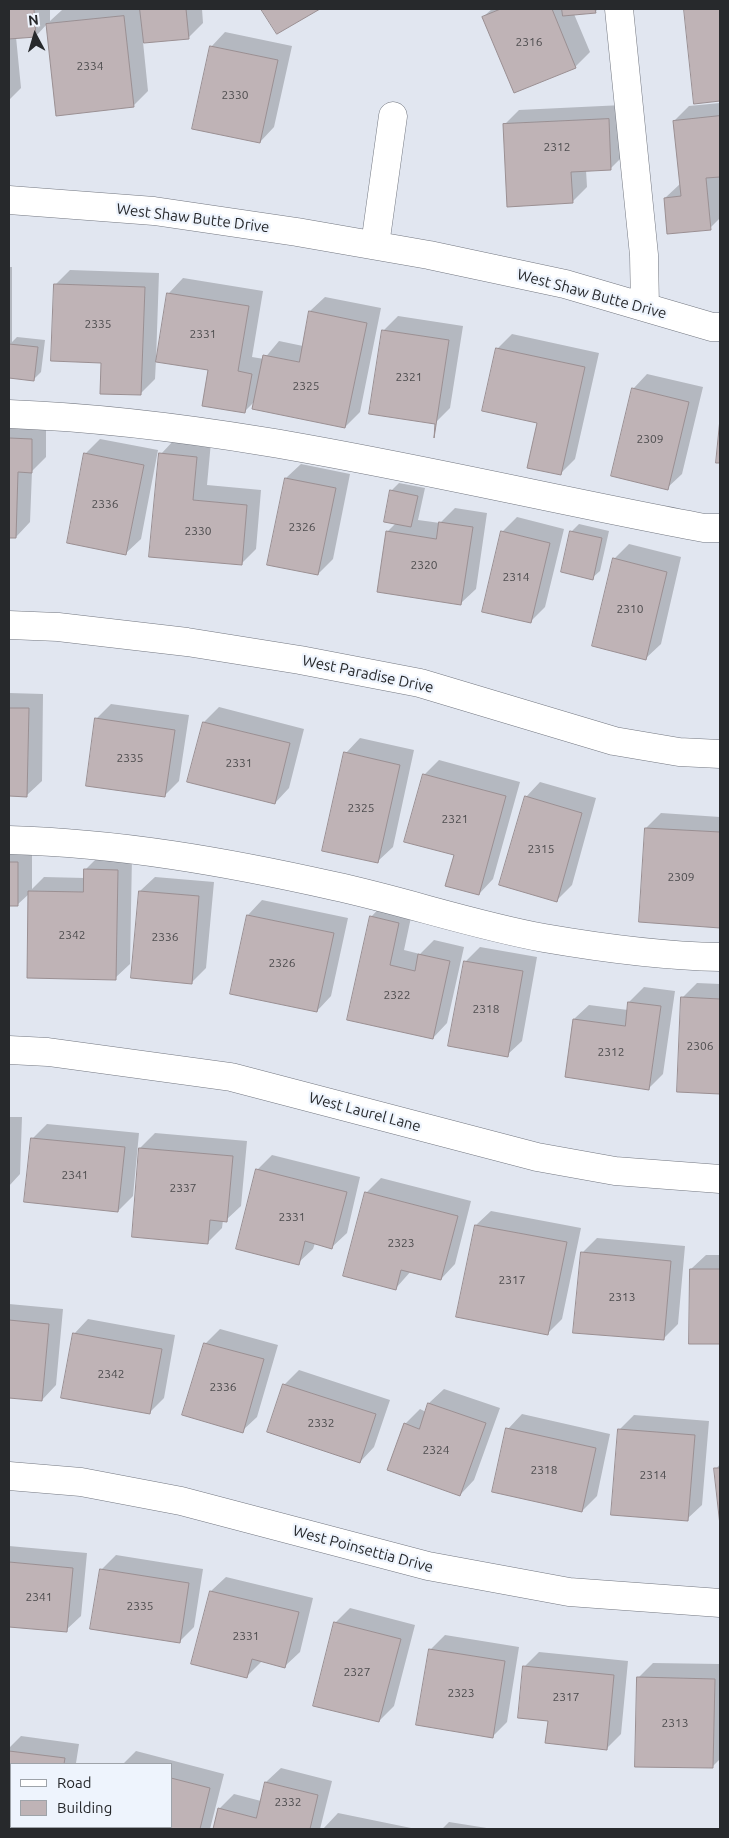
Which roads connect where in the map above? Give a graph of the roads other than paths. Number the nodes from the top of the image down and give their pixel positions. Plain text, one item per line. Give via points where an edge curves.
1 (619, 9) edge
2 (394, 116) dead end
3 (9, 200) edge
4 (375, 245) junction
5 (645, 307) junction
6 (720, 327) edge
7 (9, 414) edge
8 (720, 528) edge
9 (9, 625) edge
10 (720, 754) edge
11 (9, 840) edge
12 (720, 957) edge
13 (9, 1050) edge
14 (720, 1179) edge
15 (9, 1476) edge
16 (720, 1603) edge

1 - 5 street via 644,254
2 - 4 street
3 - 4 street, West Shaw Butte Drive via 154,211
4 - 5 street, West Shaw Butte Drive via 565,284
5 - 6 street, West Shaw Butte Drive
7 - 8 street via 212,432 397,464 595,508 704,528
9 - 10 street, West Paradise Drive via 58,627 169,640 300,660 420,684 614,741 679,752
11 - 12 street via 61,841 188,856 334,886 543,937 668,956
13 - 14 street, West Laurel Lane via 48,1052 231,1077 537,1156 615,1171
15 - 16 street, West Poinsettia Drive via 81,1482 181,1501 428,1566 550,1589 676,1602

